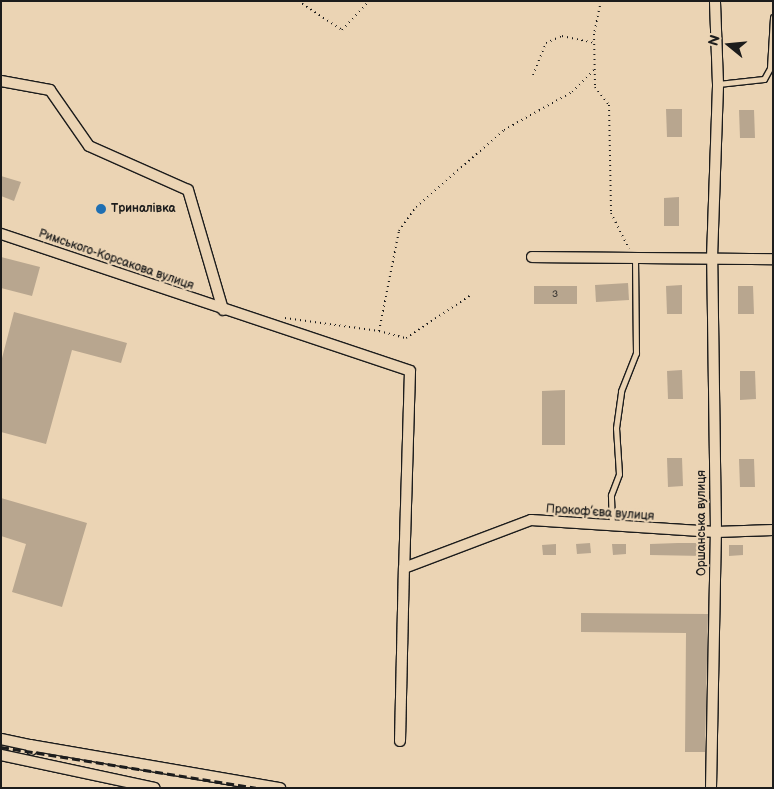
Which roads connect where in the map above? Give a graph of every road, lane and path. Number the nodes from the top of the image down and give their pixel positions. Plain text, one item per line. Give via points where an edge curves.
1 (298, 1) edge
2 (369, 1) edge
3 (601, 1) edge
4 (715, 1) edge
5 (773, 17) edge
6 (594, 44) junction
7 (594, 70) junction
8 (533, 75) dead end
9 (1, 81) edge
10 (718, 84) junction
11 (1, 234) edge
12 (532, 257) dead end
13 (635, 258) junction
14 (712, 258) junction
15 (773, 260) edge
16 (471, 295) dead end
17 (223, 310) junction
18 (282, 318) dead end
19 (379, 331) junction
20 (612, 527) junction
21 (773, 530) edge
22 (716, 532) junction
23 (404, 568) junction
24 (1, 739) edge
25 (400, 741) dead end
26 (30, 745) junction
27 (1, 755) edge
28 (36, 761) junction
29 (155, 788) edge
30 (280, 788) edge
31 (711, 788) edge

1 - 2 path via 342,30
3 - 6 path
4 - 10 street, Оршанська вулиця
5 - 10 lane via 770,68 764,79
6 - 7 path
6 - 8 path via 562,36 546,43
7 - 13 path via 595,87 609,104 611,213
7 - 19 path via 572,92 504,130 416,208 399,231
9 - 17 street, Римського-Корсакова вулиця via 50,90 89,146 188,190
10 - 14 street, Оршанська вулиця
11 - 17 street, Римського-Корсакова вулиця
12 - 13 street
13 - 14 street
13 - 20 lane via 636,353 621,391 616,428 619,474 611,495
14 - 15 street
14 - 22 street, Оршанська вулиця
16 - 19 path via 406,338
17 - 23 street, Римського-Корсакова вулиця via 410,371
18 - 19 path
20 - 22 street, Прокоф’єва вулиця
20 - 23 street, Прокоф’єва вулиця via 531,520
21 - 22 street, Прокоф’єва вулиця
22 - 31 street, Оршанська вулиця
23 - 25 street
24 - 26 street
26 - 28 street
26 - 30 street
27 - 28 street
28 - 29 street

